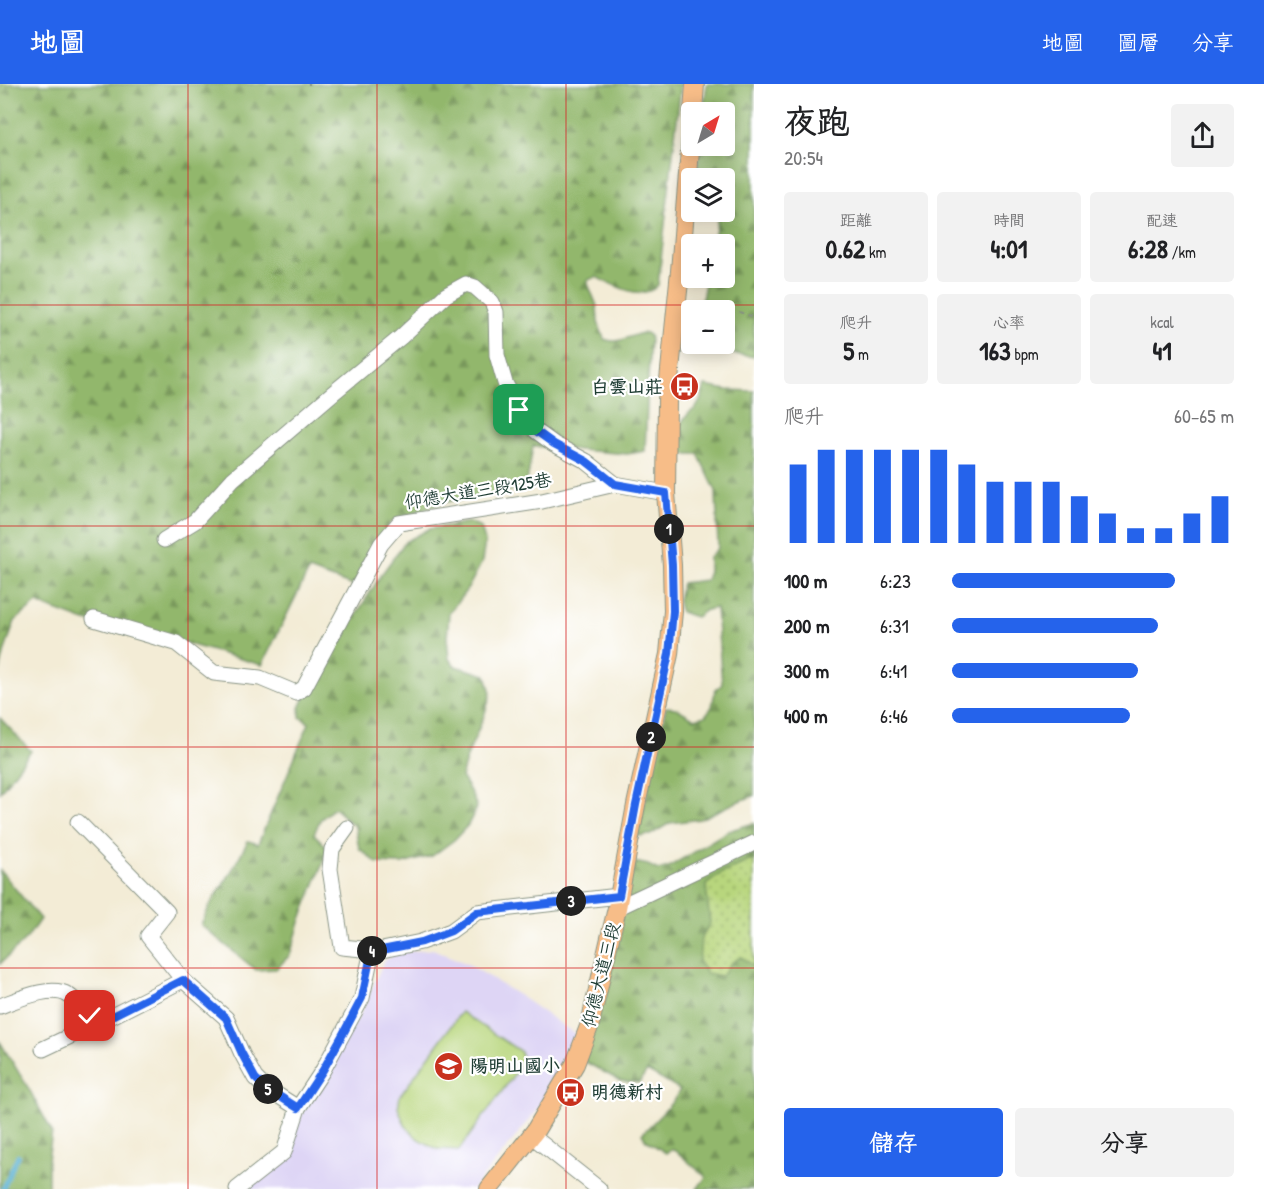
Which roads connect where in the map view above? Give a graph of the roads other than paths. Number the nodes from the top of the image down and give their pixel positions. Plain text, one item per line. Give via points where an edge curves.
1 (695, 84) edge
2 (694, 102) edge
3 (690, 156) edge
4 (615, 484) junction
5 (666, 493) junction
6 (164, 540) dead end
7 (94, 619) dead end
8 (78, 822) dead end
9 (347, 828) dead end
10 (754, 843) edge
11 (618, 902) junction
12 (372, 950) junction
13 (183, 980) junction
14 (0, 1006) edge
15 (100, 1022) junction
16 (43, 1049) dead end
17 (298, 1108) junction
18 (532, 1136) junction
19 (237, 1189) edge
20 (489, 1189) edge
21 (599, 1189) edge

1 - 2 main road
3 - 5 main road, 仰德大道三段 via 667,400
4 - 5 lane, 仰德大道三段125巷
4 - 6 lane via 536,431 519,410 497,355 496,312 492,302 466,284 446,295 234,479 195,520
4 - 7 lane, 仰德大道三段125巷 via 542,501 399,524 381,544 304,688 296,693 260,678 214,673 176,643
5 - 11 main road, 仰德大道三段 via 673,600 669,654
8 - 13 lane via 167,912 148,936
9 - 12 lane via 332,849 330,869 342,947
10 - 11 lane
11 - 12 lane via 477,912 451,931 422,942
11 - 18 main road, 仰德大道三段 via 590,1024 575,1064
12 - 17 lane via 362,998
13 - 15 lane
13 - 17 lane via 226,1018 255,1078
14 - 15 lane via 44,991 66,994
15 - 16 lane
17 - 19 lane via 284,1152
18 - 20 main road, 仰德大道三段
18 - 21 lane

